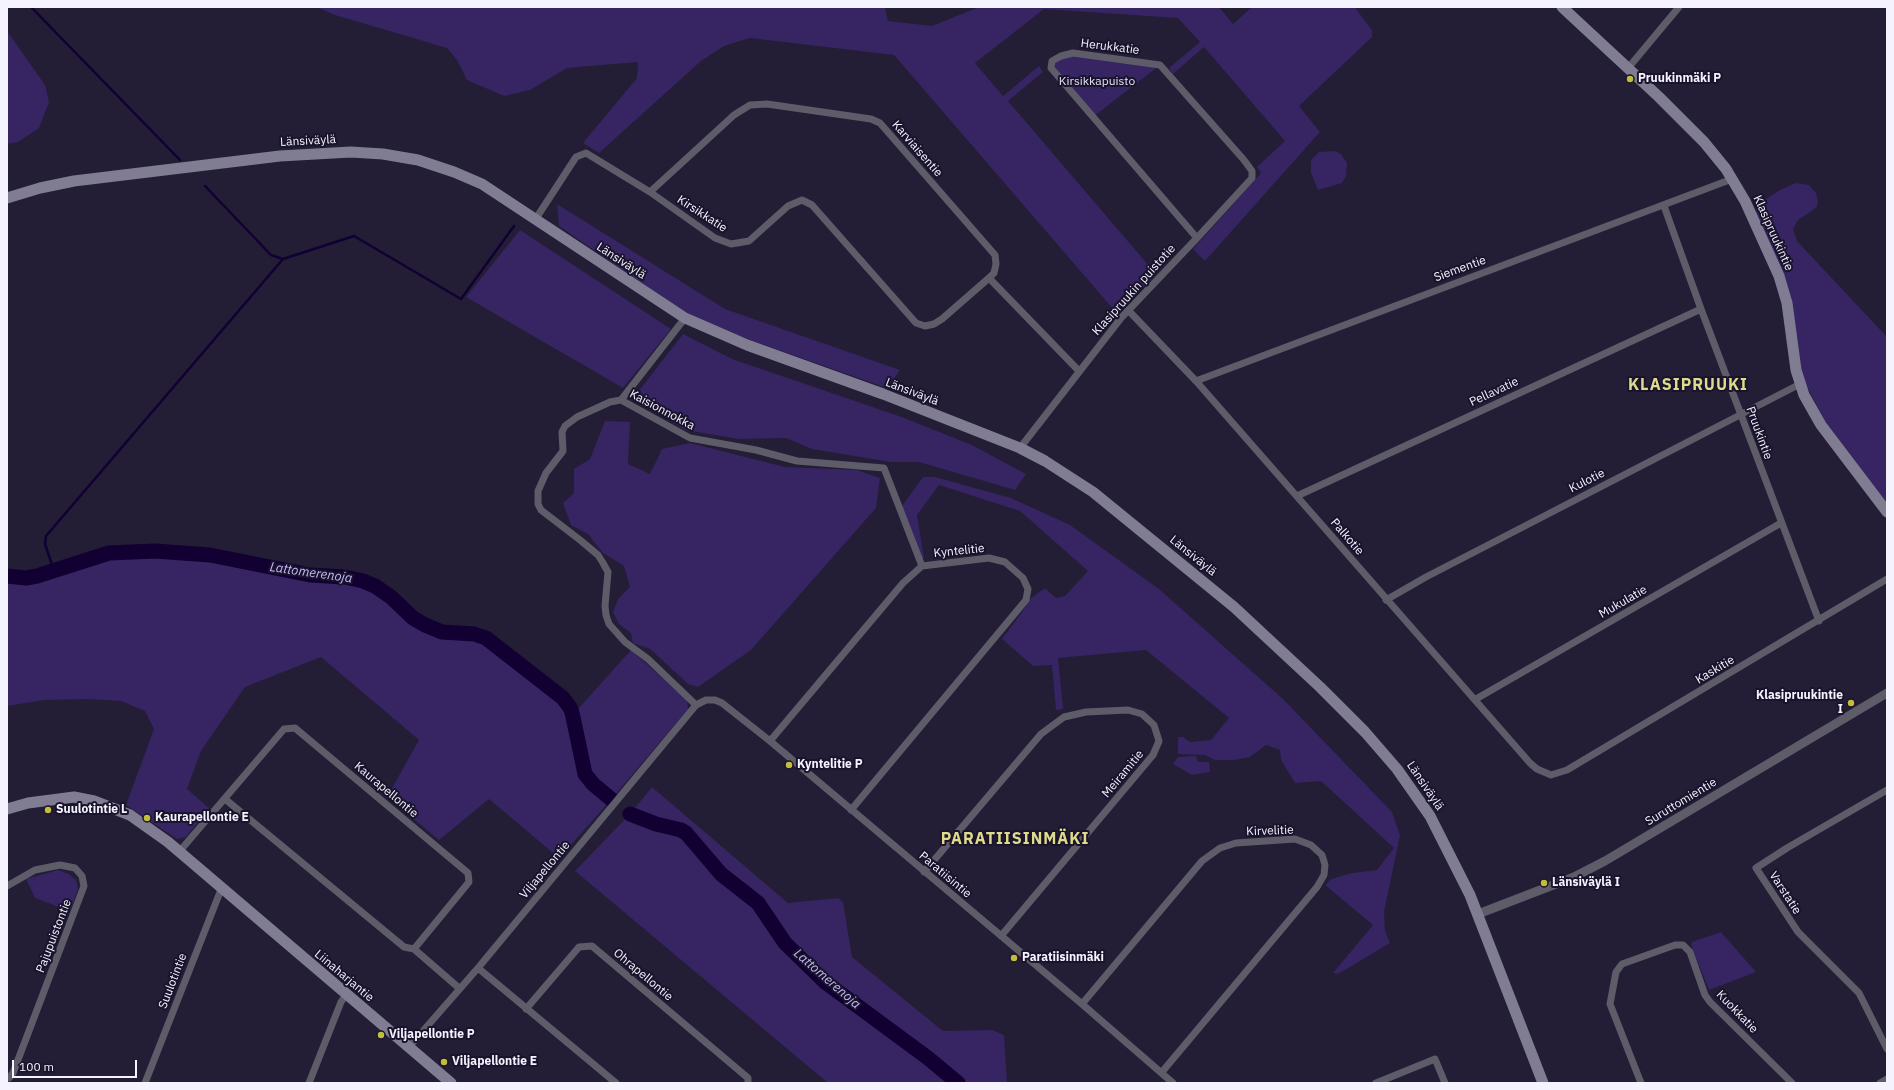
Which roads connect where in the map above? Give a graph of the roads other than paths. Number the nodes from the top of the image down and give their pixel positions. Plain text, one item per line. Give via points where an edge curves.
1 (1562, 7) edge
2 (1679, 7) edge
3 (1629, 67) junction
4 (1252, 171) joint
5 (1732, 180) junction
6 (650, 192) junction
7 (7, 198) edge
8 (1664, 206) junction
9 (535, 220) junction
10 (1196, 238) junction
11 (990, 278) junction
12 (1701, 309) junction
13 (1128, 310) junction
14 (685, 318) junction
15 (1079, 371) junction
16 (1196, 381) junction
17 (1800, 384) junction
18 (621, 400) junction
19 (1741, 414) junction
20 (1020, 448) junction
21 (1297, 496) junction
22 (1887, 512) edge
23 (1781, 523) junction
24 (922, 566) junction
25 (1887, 579) edge
26 (1386, 600) junction
27 (1819, 621) junction
28 (1887, 693) edge
29 (1476, 699) junction
30 (696, 705) junction
31 (770, 741) junction
32 (1551, 775) joint
33 (1887, 790) edge
34 (225, 799) junction
35 (7, 809) edge
36 (851, 810) junction
37 (180, 852) junction
38 (924, 872) junction
39 (7, 886) edge
40 (222, 887) junction
41 (1478, 914) junction
42 (1002, 936) junction
43 (414, 949) junction
44 (478, 968) junction
45 (459, 988) junction
46 (346, 995) junction
47 (1082, 1004) junction
48 (526, 1009) junction
49 (409, 1046) junction
50 (1887, 1049) edge
51 (1162, 1072) junction
52 (7, 1077) edge
53 (1887, 1079) edge
54 (145, 1083) edge
55 (310, 1083) edge
56 (451, 1083) edge
57 (616, 1083) edge
58 (748, 1083) edge
59 (1173, 1083) edge
60 (1376, 1083) edge
61 (1445, 1083) edge
62 (1543, 1083) edge
63 (1641, 1083) edge
64 (1792, 1083) edge
65 (1880, 1083) edge

1 - 3 main road, Klasipruukintie
2 - 3 street
3 - 5 main road, Klasipruukintie via 1704,142
4 - 10 street, Klasipruukin puistotie via 1252,178
4 - 10 street, Herukkatie via 1160,65 1073,53 1052,61 1051,68
5 - 8 street, Siementie
5 - 17 main road, Klasipruukintie via 1781,283 1787,303
6 - 9 street, Kirsikkatie via 590,154 580,154
6 - 11 street, Kirsikkatie via 715,238 731,244 749,240 788,206 802,200 812,205 916,323 925,326 942,319
6 - 11 street, Karviaisentie via 734,115 750,105 768,104 871,119 880,123 995,255 996,264
7 - 9 main road, Länsiväylä via 74,181 280,156 350,152 383,154 443,167 482,184
8 - 12 street, Pruukintie
8 - 16 street, Siementie
9 - 14 main road, Länsiväylä
10 - 13 street, Klasipruukin puistotie
11 - 15 street
12 - 19 street, Pruukintie
12 - 21 street, Pellavatie
13 - 15 street, Klasipruukin puistotie
13 - 16 street, Palkotie
14 - 18 street
14 - 20 main road, Länsiväylä via 747,345 883,394
15 - 20 street, Klasipruukin puistotie
16 - 21 street, Palkotie
17 - 19 street, Kulotie
17 - 22 main road, Klasipruukintie via 1809,406 1821,425
18 - 24 street, Kaisionnokka via 690,438 797,460 884,468
18 - 30 street, Kaisionnokka via 610,402 565,426 562,432 563,451 546,473 538,491 538,504 541,510 598,555 603,563 608,572 605,606 609,624 625,642 648,659
19 - 23 street, Pruukintie
19 - 26 street, Kulotie
20 - 41 main road, Länsiväylä via 1072,477 1093,492 1234,607 1365,732 1420,800 1444,842
21 - 26 street, Palkotie
23 - 27 street, Pruukintie
23 - 29 street, Mukulatie
24 - 31 street, Kyntelitie via 903,583
24 - 36 street, Kyntelitie via 989,558 1006,562 1024,578 1028,589 1026,600
25 - 27 street, Kaskitie
26 - 29 street, Palkotie
27 - 32 street, Kaskitie via 1567,770
28 - 41 street, Suruttomientie via 1605,861 1574,877
29 - 32 street, Palkotie via 1530,763 1537,770
30 - 31 street, Paratiisintie via 706,700 714,700
30 - 44 street, Viljapellontie
31 - 36 street, Paratiisintie
33 - 50 street, Varstatie via 1756,868 1798,932 1859,993
34 - 37 street, Kaurapellontie
34 - 43 street via 404,947
34 - 43 street, Kaurapellontie via 284,729 295,728 468,873 469,882
35 - 37 main road, Liinaharjantie via 54,798 94,801 130,815
36 - 38 street, Paratiisintie
37 - 40 main road, Liinaharjantie
38 - 42 street, Paratiisintie
38 - 42 street, Meiramitie via 1041,734 1064,717 1086,712 1128,710 1142,714 1154,725 1159,741 1153,755
39 - 52 street, Pajupuistontie via 35,870 60,865 75,868 82,876 84,886 12,1073 9,1078
40 - 46 main road, Liinaharjantie
40 - 54 street, Suulotintie
41 - 62 main road, Länsiväylä
42 - 47 street, Paratiisintie
43 - 45 street
44 - 45 street, Viljapellontie
44 - 48 street
45 - 49 street, Viljapellontie
46 - 49 main road, Liinaharjantie
46 - 55 street
47 - 51 street, Paratiisintie
47 - 51 street, Kirvelitie via 1202,861 1220,848 1236,843 1295,839 1311,845 1322,855 1325,865 1324,875 1318,887
48 - 57 street
48 - 58 street, Ohrapellontie via 579,947 592,946 748,1078
49 - 56 main road, Liinaharjantie
51 - 59 street, Paratiisintie
53 - 65 street
60 - 61 street via 1435,1059
63 - 64 street, Kuokkatie via 1610,1004 1616,972 1622,964 1674,945 1683,945 1690,952 1705,995 1710,1002

